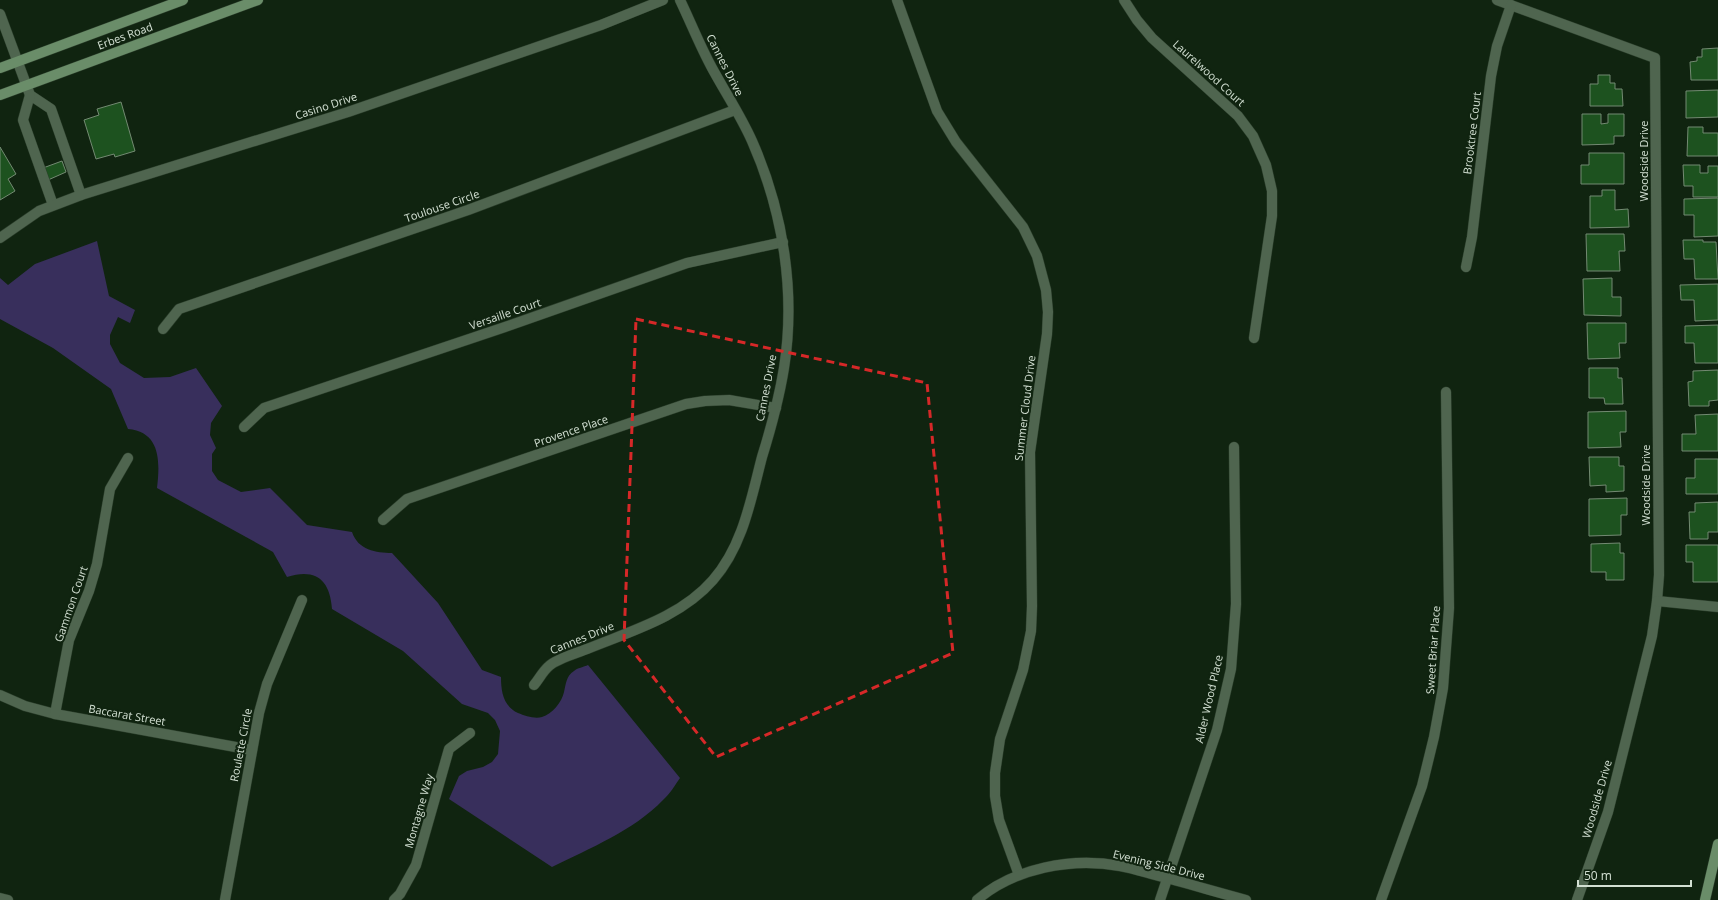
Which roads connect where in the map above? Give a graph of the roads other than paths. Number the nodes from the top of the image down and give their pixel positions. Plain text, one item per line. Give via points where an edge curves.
1 (183, 0) edge
2 (258, 0) edge
3 (663, 0) edge
4 (680, 0) edge
5 (897, 0) edge
6 (1124, 0) edge
7 (1497, 0) edge
8 (1511, 5) junction
9 (0, 14) edge
10 (18, 62) junction
11 (0, 68) edge
12 (28, 90) junction
13 (0, 95) edge
14 (735, 110) junction
15 (81, 195) junction
16 (53, 205) junction
17 (0, 238) edge
18 (783, 242) junction
19 (1466, 267) dead end
20 (163, 329) dead end
21 (1254, 338) dead end
22 (1446, 392) dead end
23 (776, 408) junction
24 (244, 427) dead end
25 (1234, 447) dead end
26 (128, 458) dead end
27 (383, 520) dead end
28 (302, 600) dead end
29 (1657, 601) junction
30 (1718, 607) edge
31 (534, 685) dead end
32 (0, 695) edge
33 (55, 714) junction
34 (470, 733) dead end
35 (252, 750) junction
36 (1718, 844) edge
37 (1019, 875) junction
38 (1166, 878) junction
39 (0, 898) edge
40 (8, 900) edge
41 (225, 900) edge
42 (394, 900) edge
43 (977, 900) edge
44 (1160, 900) edge
45 (1246, 900) edge
46 (1382, 900) edge
47 (1577, 900) edge
48 (1705, 900) edge

1 - 10 main road, Erbes Road
2 - 12 main road, Erbes Road
3 - 15 street, Casino Drive via 601,25 355,109
4 - 14 street, Cannes Drive
5 - 37 street, Summer Cloud Drive via 938,111 956,142 1023,227 1037,256 1046,290 1047,334 1030,452 1031,631 1023,670 1000,739 995,773 999,820
6 - 21 street, Laurelwood Court via 1152,38 1238,116 1253,136 1266,165 1272,191 1272,216
7 - 8 street
8 - 19 street, Brooktree Court via 1491,76 1472,237
8 - 29 street, Woodside Drive via 1655,58 1659,575
9 - 10 street
10 - 11 main road, Erbes Road
10 - 12 street
12 - 13 main road, Erbes Road
12 - 15 street via 50,109
12 - 16 street via 23,120
14 - 18 street, Cannes Drive via 765,172
14 - 20 street, Toulouse Circle via 468,210 179,309
15 - 16 street, Casino Drive
16 - 17 street, Casino Drive
18 - 23 street, Cannes Drive via 788,285 788,328
18 - 24 street, Versaille Court via 688,263 264,408
22 - 46 street, Sweet Briar Place via 1449,608 1443,688 1422,786
23 - 27 street, Provence Place via 729,400 686,404 407,500
23 - 31 street, Cannes Drive via 742,532 713,580 689,602 661,619 550,664
25 - 38 street, Alder Wood Place via 1236,604 1231,669 1217,730
26 - 33 street, Gammon Court via 110,489 97,564 70,640
28 - 35 street, Roulette Circle via 267,684
29 - 30 street
29 - 47 street, Woodside Drive via 1652,636 1608,812
32 - 33 street, Baccarat Street via 24,706
33 - 35 street, Baccarat Street
34 - 42 street, Montagne Way via 449,749 416,865
35 - 41 street, Roulette Circle
36 - 48 main road
37 - 38 street, Evening Side Drive via 1055,865 1090,863 1120,866
37 - 43 street, Evening Side Drive
38 - 44 street, Alder Wood Place
38 - 45 street, Evening Side Drive
39 - 40 street

